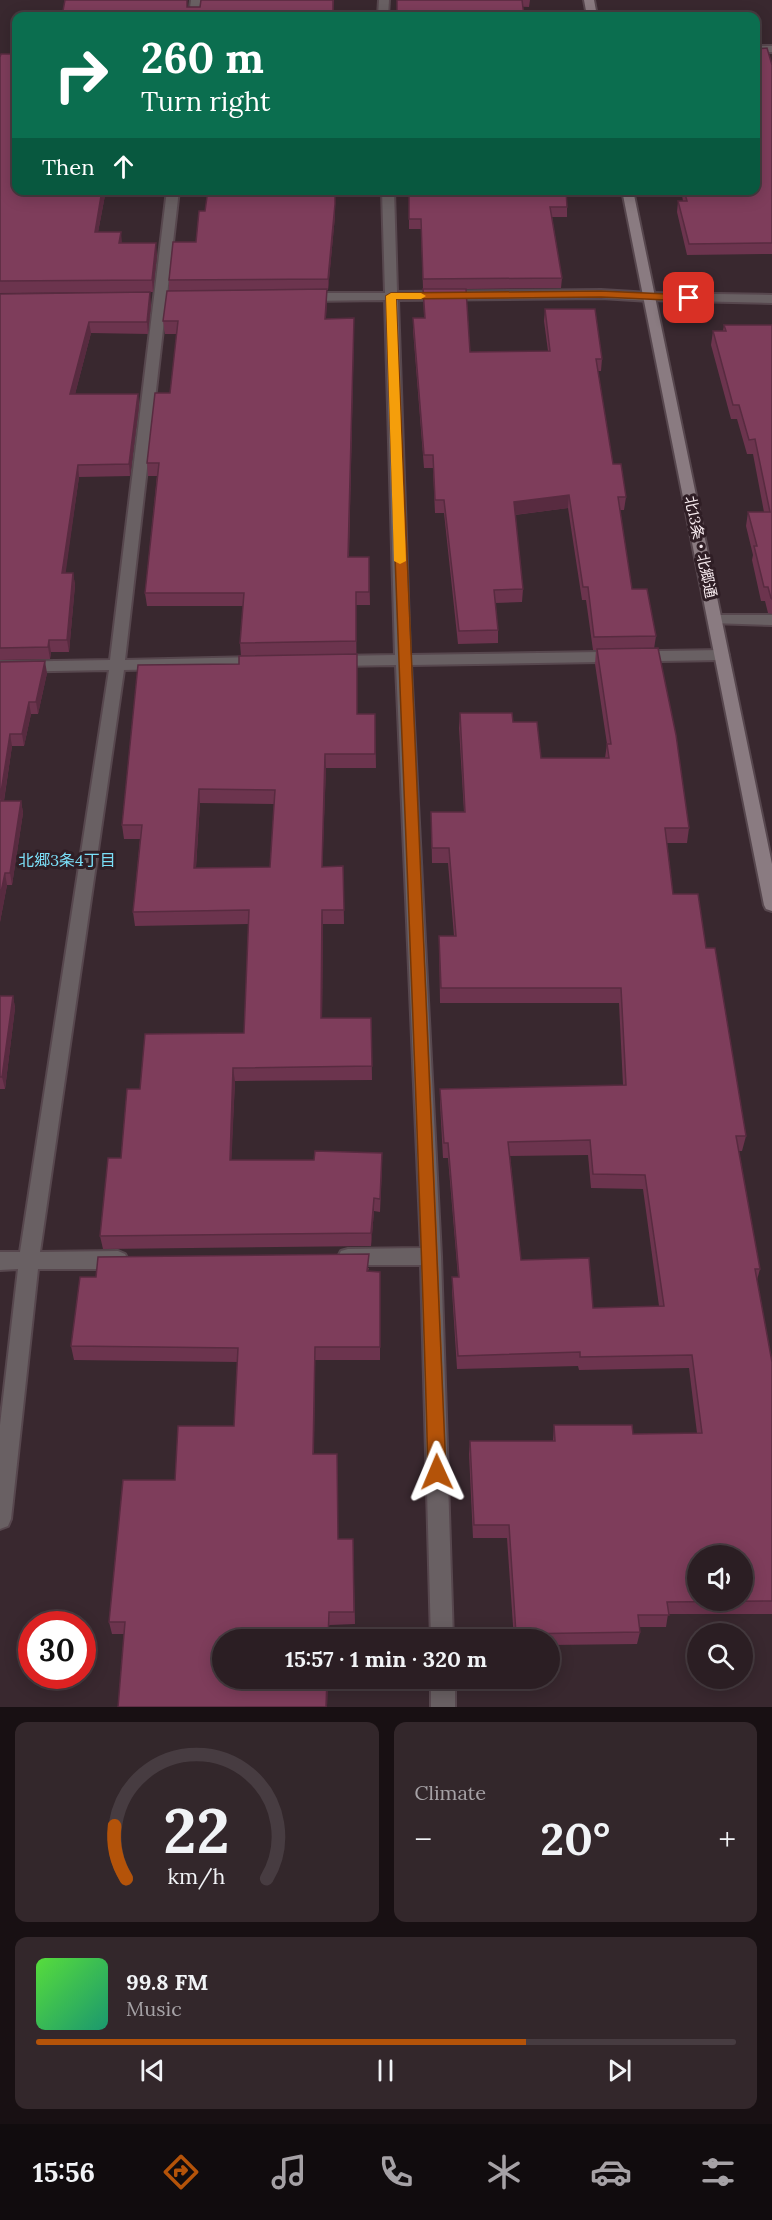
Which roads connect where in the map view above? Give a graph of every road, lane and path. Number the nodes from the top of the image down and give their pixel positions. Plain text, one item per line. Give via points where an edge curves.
1 (172, 195) edge
2 (388, 195) edge
3 (628, 195) edge
4 (391, 296) junction
5 (299, 297) edge
6 (650, 297) junction
7 (772, 299) edge
8 (716, 620) junction
9 (772, 620) edge
10 (722, 655) junction
11 (403, 659) junction
12 (320, 661) edge
13 (272, 662) edge
14 (117, 665) junction
15 (0, 667) edge
16 (772, 905) edge
17 (431, 1256) junction
18 (324, 1257) edge
19 (135, 1260) edge
20 (0, 1261) edge
21 (29, 1261) junction
22 (0, 1519) edge
23 (442, 1629) edge
24 (443, 1689) edge
25 (443, 1707) edge

1 - 14 street
2 - 4 street
3 - 6 main road, 北13条・北郷通
4 - 5 street
4 - 6 street
4 - 11 street
6 - 7 street
6 - 8 main road, 北13条・北郷通
8 - 9 street
8 - 10 main road, 北13条・北郷通
10 - 11 street
10 - 16 main road, 北13条・北郷通
11 - 12 street
11 - 17 street
13 - 14 street
14 - 15 street
14 - 21 street
17 - 18 street
17 - 23 street
19 - 21 street
20 - 21 street
21 - 22 street
24 - 25 street

